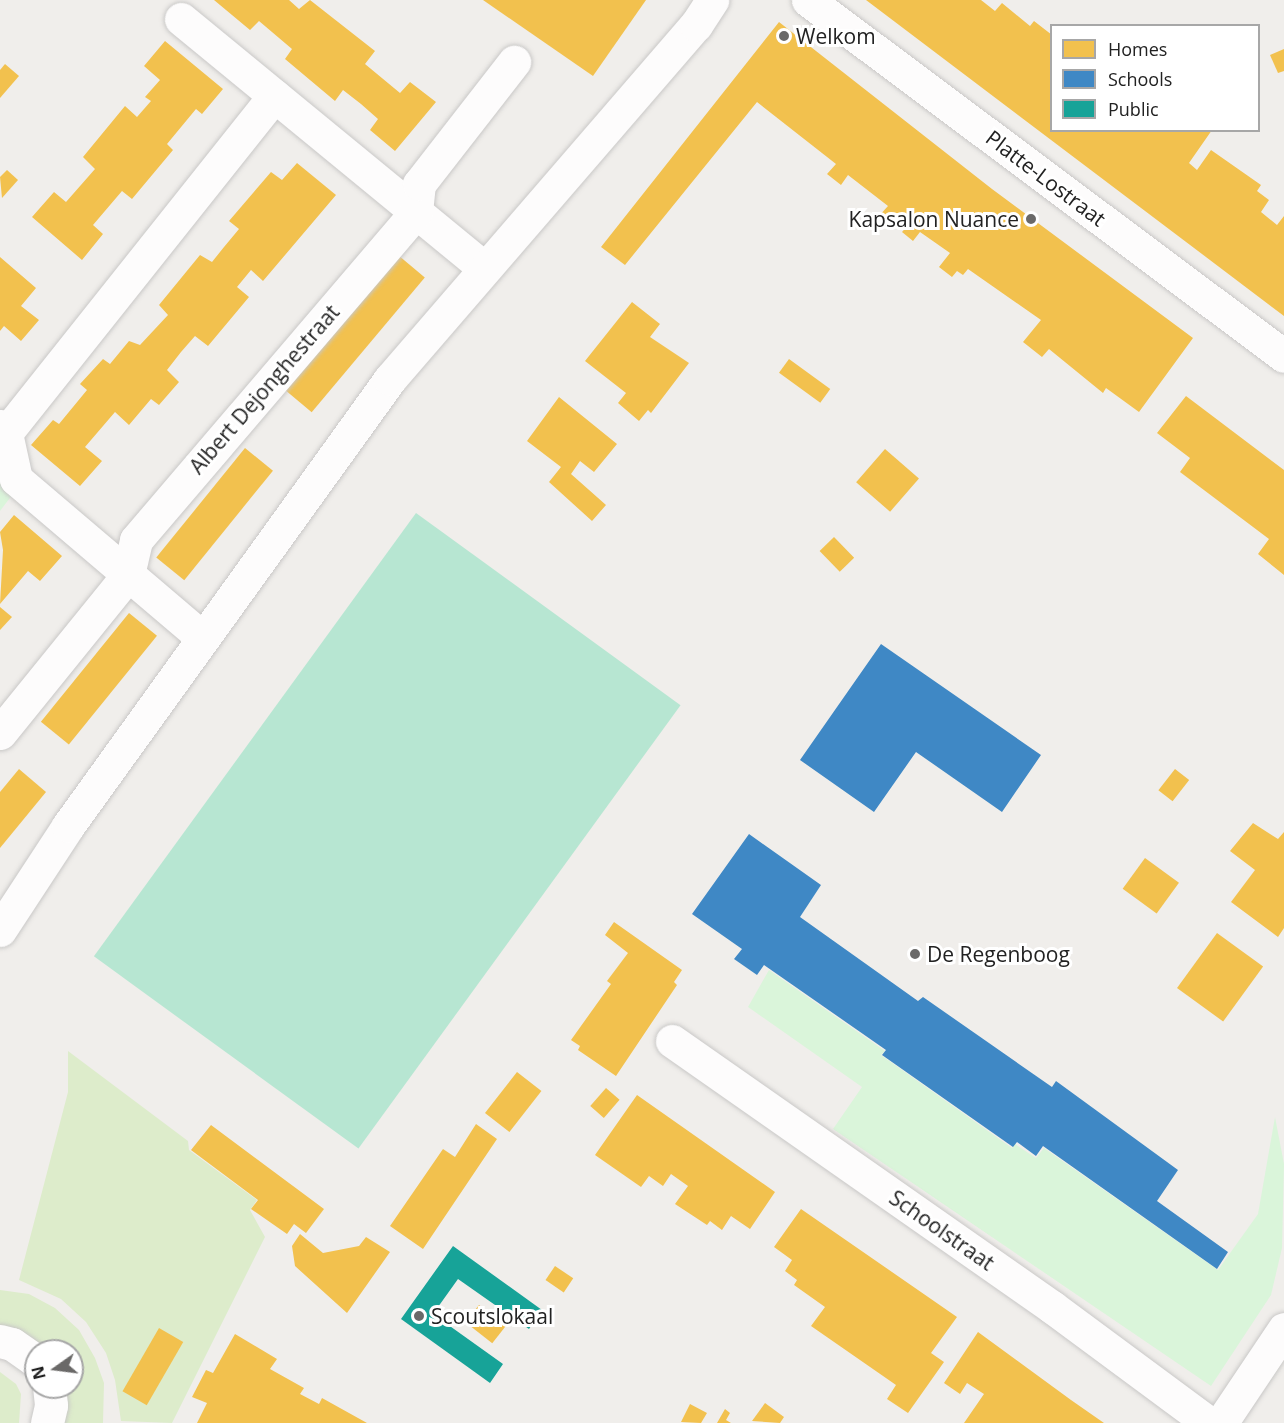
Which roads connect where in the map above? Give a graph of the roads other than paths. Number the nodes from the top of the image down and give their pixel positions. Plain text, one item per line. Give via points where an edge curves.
1 (712, 0) edge
2 (808, 0) edge
3 (181, 19) dead end
4 (514, 62) dead end
5 (274, 96) junction
6 (416, 212) junction
7 (484, 268) junction
8 (1284, 356) edge
9 (3, 430) edge
10 (128, 575) junction
11 (203, 638) junction
12 (0, 733) edge
13 (0, 930) edge
14 (672, 1041) dead end
15 (1284, 1329) edge
16 (0, 1341) edge
17 (24, 1352) edge
18 (50, 1399) edge
19 (47, 1423) edge
20 (1209, 1423) edge
21 (1221, 1423) edge

1 - 7 street via 696,25
2 - 8 street, Platte-Lostraat
3 - 5 street
4 - 6 street via 419,184
5 - 6 street
5 - 9 street
6 - 7 street
6 - 10 street, Albert Dejonghestraat via 136,540
7 - 11 street via 390,379
9 - 10 street via 16,478
10 - 11 street
10 - 12 street, Albert Dejonghestraat
11 - 13 street via 68,826
14 - 20 street, Schoolstraat via 1052,1307
15 - 21 street
16 - 17 street
18 - 19 street

